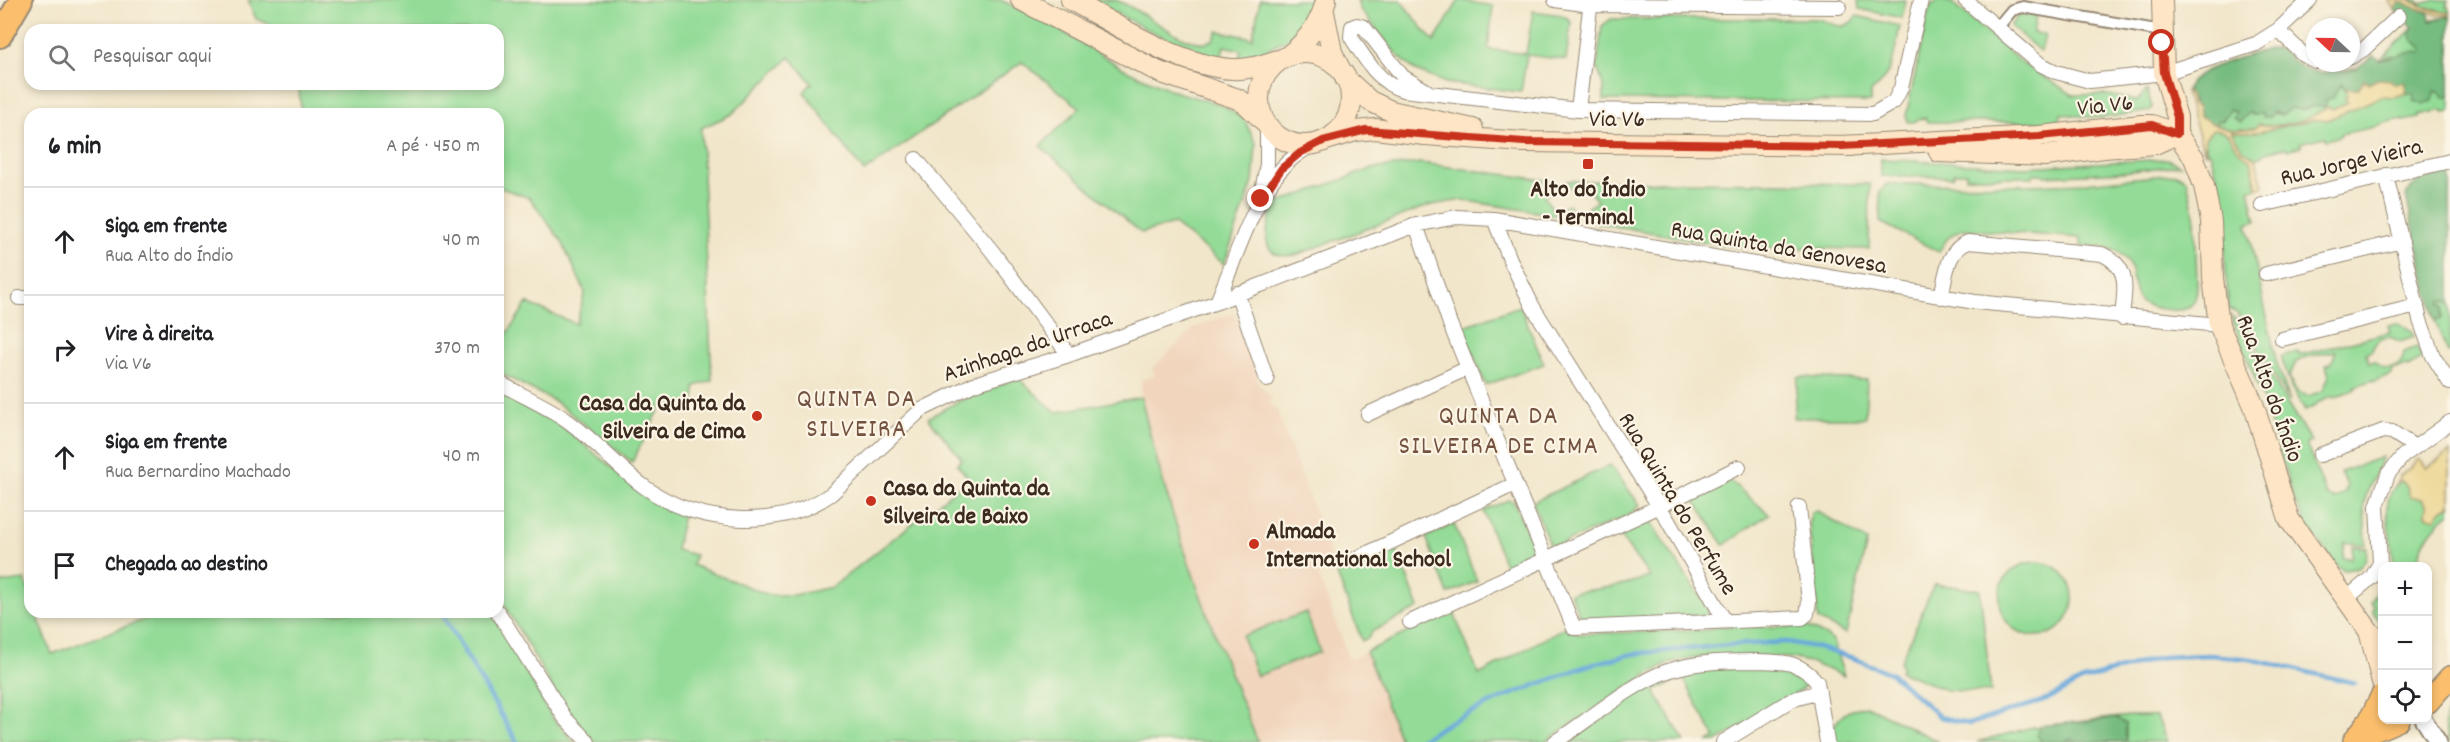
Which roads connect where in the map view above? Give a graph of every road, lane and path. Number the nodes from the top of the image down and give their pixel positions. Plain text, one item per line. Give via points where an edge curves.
1 (21, 0) edge
2 (1021, 0) edge
3 (1071, 0) edge
4 (1555, 0) edge
5 (1921, 0) edge
6 (1965, 0) edge
7 (2162, 0) edge
8 (2310, 0) edge
9 (1591, 2) edge
10 (1325, 6) edge
11 (1839, 7) dead end
12 (2399, 16) dead end
13 (1997, 28) junction
14 (2162, 30) junction
15 (2278, 30) junction
16 (0, 36) edge
17 (2360, 51) edge
18 (2306, 56) edge
19 (1286, 57) junction
20 (1395, 67) junction
21 (2164, 73) junction
22 (1343, 75) junction
23 (1384, 80) junction
24 (1427, 91) junction
25 (1578, 110) junction
26 (1265, 123) junction
27 (2177, 134) junction
28 (1318, 142) junction
29 (1537, 142) junction
30 (916, 159) dead end
31 (2450, 161) edge
32 (2386, 175) junction
33 (1261, 199) junction
34 (2262, 205) dead end
35 (1494, 219) junction
36 (1416, 225) junction
37 (2402, 241) junction
38 (2266, 274) dead end
39 (1237, 293) junction
40 (1941, 297) junction
41 (1217, 302) junction
42 (2417, 306) junction
43 (2122, 318) junction
44 (2219, 325) junction
45 (2282, 339) dead end
46 (1069, 355) junction
47 (1468, 368) junction
48 (1267, 380) dead end
49 (2450, 383) edge
50 (504, 385) edge
51 (1368, 414) dead end
52 (2450, 422) edge
53 (2415, 447) junction
54 (2320, 455) dead end
55 (1739, 467) dead end
56 (1515, 484) junction
57 (1658, 507) junction
58 (1799, 507) dead end
59 (1353, 560) dead end
60 (1546, 560) junction
61 (2346, 599) junction
62 (502, 618) edge
63 (1725, 621) junction
64 (1410, 622) dead end
65 (2376, 637) edge
66 (2380, 670) edge
67 (2450, 677) edge
68 (2432, 678) edge
69 (1819, 692) junction
70 (2432, 696) edge
71 (2378, 703) edge
72 (2387, 724) edge
73 (2427, 724) edge
74 (2353, 741) edge
75 (588, 742) edge
76 (1555, 742) edge
77 (1723, 742) edge
78 (1827, 742) edge
79 (2438, 742) edge

1 - 16 highway
2 - 26 main road via 1159,72 1238,99
3 - 19 main road via 1170,52 1206,64 1246,69
4 - 9 street
5 - 25 street via 1901,88 1894,102 1873,114
6 - 13 street
7 - 14 main road, Rua Alto do Índio
8 - 15 street
9 - 11 street
9 - 25 street
10 - 19 main road via 1308,37
10 - 22 main road via 1332,52
12 - 17 street
13 - 14 street via 2012,10 2023,6
13 - 21 street via 2040,64 2073,78 2106,81
14 - 21 main road, Rua Alto do Índio
15 - 18 street
15 - 21 street via 2256,44
19 - 22 main road via 1318,55 1330,60
19 - 26 main road via 1267,73 1260,89 1259,103
20 - 23 street via 1396,78
20 - 23 street via 1364,27 1352,27 1352,39
20 - 24 street via 1408,81
21 - 27 main road, Rua Alto do Índio via 2177,117
22 - 28 main road via 1350,95 1346,118 1338,130
22 - 29 main road, Via V6 via 1370,101 1391,111
23 - 24 street via 1398,88
24 - 25 street
26 - 28 main road via 1288,142
26 - 33 street via 1267,164
27 - 29 main road, Via V6 via 2155,144 2046,156 1841,146
27 - 44 main road, Rua Alto do Índio via 2194,158 2204,186 2211,221
28 - 29 main road, Via V6 via 1375,129
28 - 33 street via 1287,163
30 - 46 street via 992,251
31 - 32 street, Rua Jorge Vieira
32 - 34 street, Rua Jorge Vieira
32 - 37 street
33 - 41 street
35 - 36 street, Rua Quinta da Genovesa via 1456,217
35 - 40 street, Rua Quinta da Genovesa
35 - 57 street, Rua Quinta do Perfume via 1533,307
36 - 39 street, Rua Quinta da Genovesa
36 - 47 street
37 - 38 street
37 - 42 street
39 - 41 street, Rua Quinta da Genovesa
39 - 48 street
40 - 43 street, Rua Quinta da Genovesa
40 - 43 street via 1954,251 1968,242 2102,254 2112,259 2123,274
41 - 46 street, Azinhaga da Urraca
42 - 45 street
42 - 49 street via 2433,356
43 - 44 street, Rua Quinta da Genovesa
44 - 61 main road, Rua Alto do Índio via 2254,406 2289,519
46 - 50 street, Azinhaga da Urraca via 974,384 940,399 921,410 831,494 798,511 756,520 707,514 666,500 562,417
47 - 51 street
47 - 56 street
52 - 53 street
53 - 54 street via 2392,432 2383,431
53 - 61 street via 2394,465 2379,494 2376,516 2381,554 2377,570
55 - 57 street
56 - 59 street
56 - 60 street
57 - 60 street
57 - 63 street, Rua Quinta do Perfume
58 - 63 street via 1807,614 1797,620
60 - 63 street via 1574,628
60 - 64 street
61 - 65 main road, Rua Alto do Índio
62 - 75 street via 565,718
65 - 66 main road, Rua Alto do Índio
67 - 68 main road
67 - 70 main road
69 - 76 street via 1816,682 1800,666 1781,662 1685,666 1640,685
69 - 77 street via 1791,700
69 - 78 street
71 - 74 main road
72 - 74 main road
73 - 79 street

